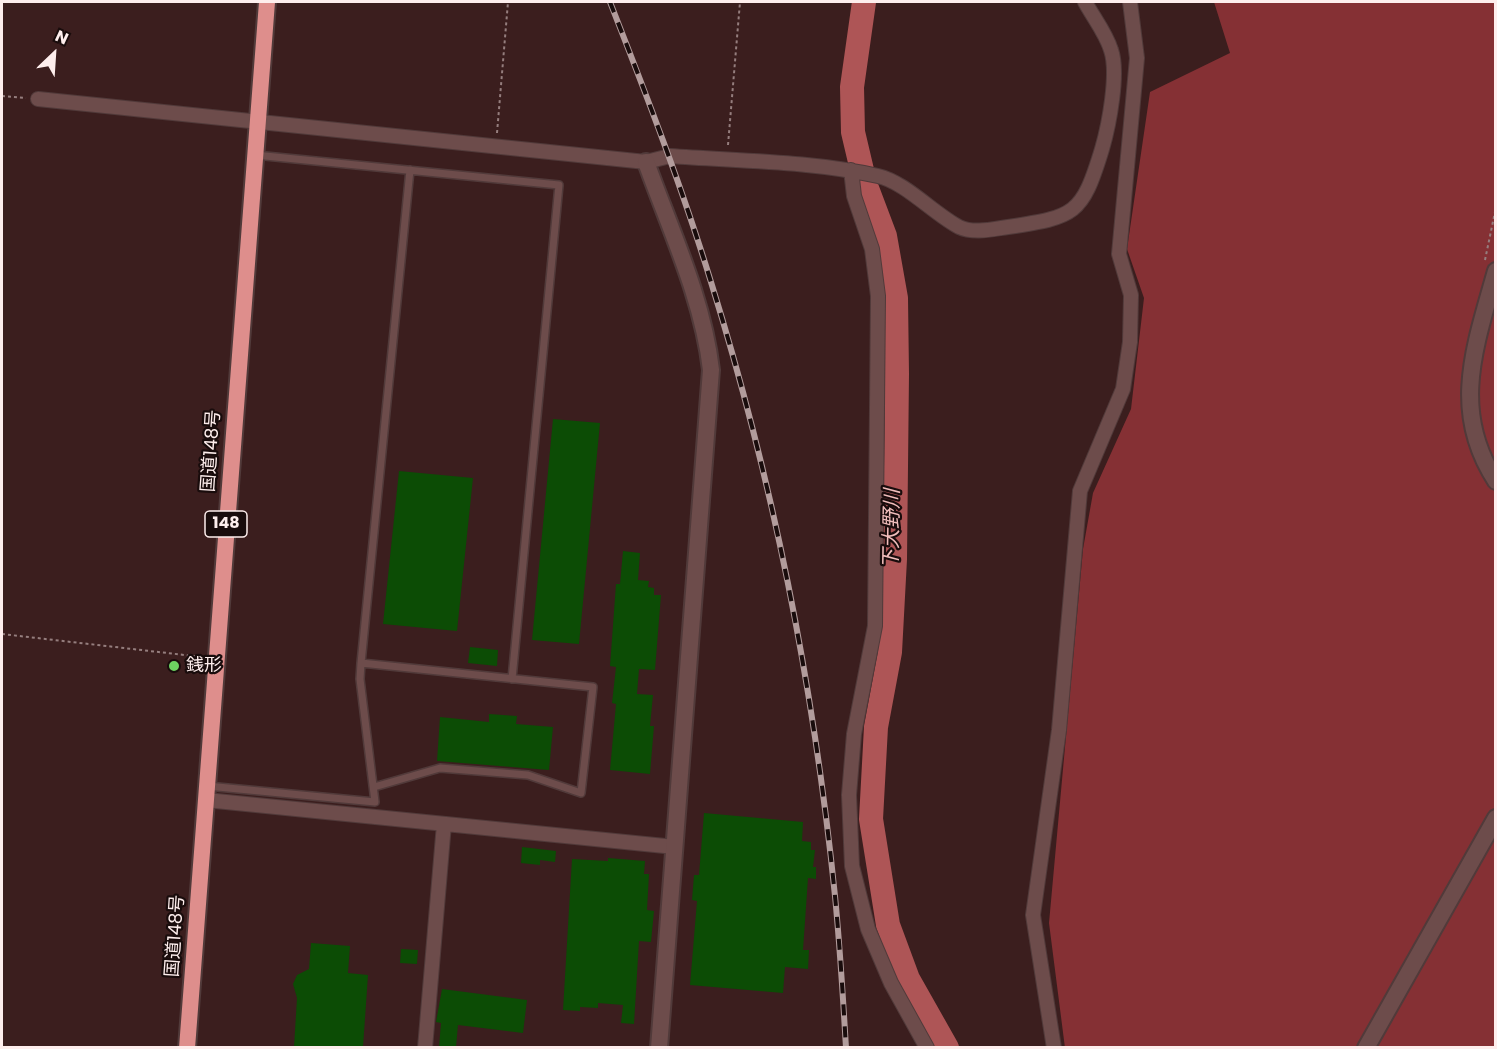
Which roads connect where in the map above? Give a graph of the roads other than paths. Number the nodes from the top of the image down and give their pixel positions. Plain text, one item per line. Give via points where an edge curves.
1 (267, 2) edge
2 (1085, 2) edge
3 (1130, 2) edge
4 (38, 99) road end
5 (257, 120) junction
6 (254, 155) junction
7 (646, 162) junction
8 (410, 170) junction
9 (851, 170) junction
10 (1490, 268) edge
11 (1496, 481) edge
12 (361, 663) junction
13 (512, 679) junction
14 (374, 787) junction
15 (206, 793) junction
16 (1496, 818) edge
17 (444, 824) junction
18 (675, 847) junction
19 (187, 1047) edge
20 (425, 1047) edge
21 (659, 1047) edge
22 (927, 1047) edge
23 (1054, 1047) edge
24 (1366, 1047) edge

1 - 5 highway, 国道148号 / 148
2 - 9 street via 1111,49 1113,63 1108,128 1092,183 1072,210 1056,220 982,231 962,228 882,177
3 - 23 street via 1137,58 1119,254 1131,295 1130,342 1123,389 1080,491 1059,730 1033,915
4 - 5 street
5 - 6 highway, 国道148号 / 148
5 - 7 street
6 - 8 lane
6 - 15 highway, 国道148号 / 148
7 - 9 street via 670,156
7 - 18 street via 698,308 711,370
8 - 12 lane
8 - 13 lane via 559,185
9 - 22 street via 854,196 872,249 878,296 874,626 853,745 849,795 852,866 868,929 891,983
10 - 11 street via 1468,389 1474,438
12 - 13 lane
12 - 14 lane
13 - 14 lane via 593,687 581,793 528,775 440,768
14 - 15 lane via 375,802
15 - 17 street
15 - 19 highway, 国道148号 / 148
16 - 24 street
17 - 18 street
17 - 20 street
18 - 21 street

